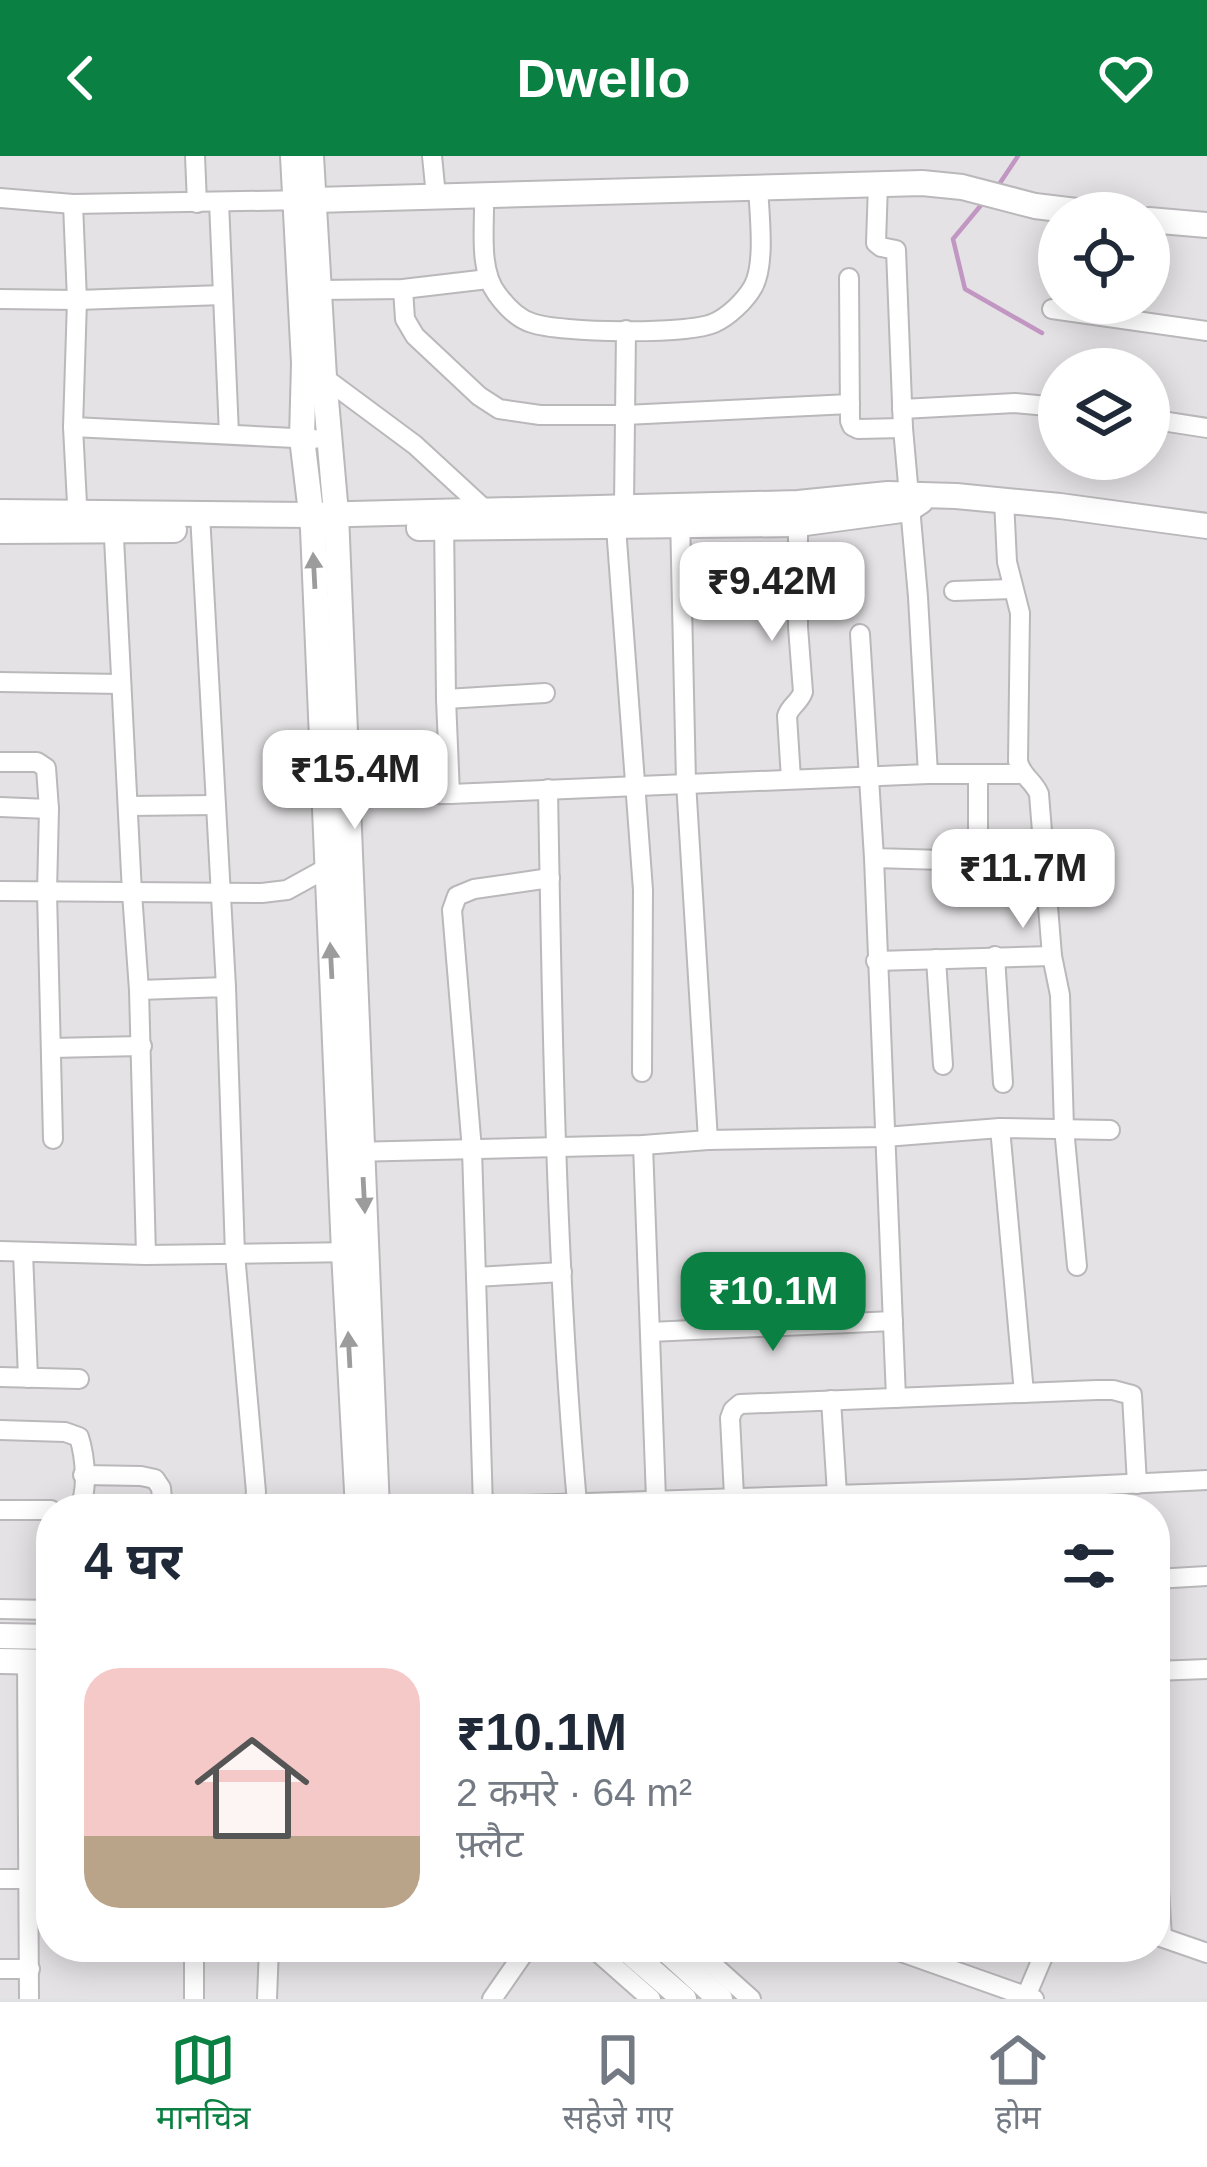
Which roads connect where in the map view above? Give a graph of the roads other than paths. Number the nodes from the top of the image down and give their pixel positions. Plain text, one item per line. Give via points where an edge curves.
1 (195, 156) edge
2 (293, 156) edge
3 (311, 156) edge
4 (432, 156) edge
5 (878, 184) junction
6 (758, 186) junction
7 (436, 196) junction
8 (484, 196) junction
9 (0, 198) edge
10 (304, 200) junction
11 (197, 202) junction
12 (219, 202) junction
13 (73, 204) junction
14 (1038, 206) edge
15 (1170, 222) edge
16 (1207, 225) edge
17 (849, 278) dead end
18 (488, 279) junction
19 (403, 289) junction
20 (320, 290) junction
21 (224, 295) junction
22 (0, 299) edge
23 (77, 300) junction
24 (1158, 324) edge
25 (626, 330) junction
26 (1207, 331) edge
27 (314, 370) junction
28 (850, 404) junction
29 (1038, 405) edge
30 (625, 415) junction
31 (903, 418) junction
32 (1170, 422) edge
33 (73, 427) junction
34 (1207, 428) edge
35 (229, 434) junction
36 (302, 439) junction
37 (330, 440) junction
38 (915, 500) junction
39 (1013, 501) junction
40 (0, 512) edge
41 (798, 513) junction
42 (680, 515) junction
43 (620, 516) junction
44 (496, 519) junction
45 (444, 520) junction
46 (201, 521) junction
47 (78, 522) junction
48 (113, 522) junction
49 (324, 522) junction
50 (1207, 526) edge
51 (0, 531) edge
52 (1012, 589) junction
53 (954, 591) dead end
54 (860, 634) dead end
55 (0, 682) edge
56 (121, 684) junction
57 (544, 693) dead end
58 (446, 699) junction
59 (0, 762) edge
60 (928, 774) junction
61 (978, 774) junction
62 (1023, 774) junction
63 (867, 778) junction
64 (790, 779) junction
65 (686, 782) junction
66 (636, 786) junction
67 (548, 790) junction
68 (450, 794) junction
69 (336, 795) junction
70 (216, 805) junction
71 (129, 806) junction
72 (0, 807) edge
73 (49, 809) junction
74 (874, 858) junction
75 (978, 861) junction
76 (327, 868) junction
77 (550, 878) junction
78 (0, 892) edge
79 (47, 892) junction
80 (131, 893) junction
81 (220, 894) junction
82 (978, 894) dead end
83 (995, 956) junction
84 (1052, 956) junction
85 (936, 958) junction
86 (876, 962) junction
87 (226, 987) junction
88 (140, 990) junction
89 (142, 1046) junction
90 (51, 1048) junction
91 (943, 1064) dead end
92 (642, 1072) dead end
93 (1003, 1083) dead end
94 (1000, 1128) junction
95 (1064, 1128) junction
96 (1109, 1130) dead end
97 (886, 1137) junction
98 (53, 1139) dead end
99 (708, 1140) junction
100 (644, 1145) junction
101 (556, 1148) junction
102 (472, 1150) junction
103 (351, 1152) junction
104 (0, 1251) edge
105 (23, 1252) junction
106 (355, 1252) junction
107 (235, 1254) junction
108 (146, 1255) junction
109 (1077, 1266) dead end
110 (562, 1272) junction
111 (476, 1277) junction
112 (892, 1321) junction
113 (650, 1333) junction
114 (0, 1377) edge
115 (28, 1378) junction
116 (79, 1379) dead end
117 (1024, 1393) junction
118 (896, 1398) junction
119 (831, 1400) junction
120 (0, 1430) edge
121 (83, 1475) junction
122 (1207, 1480) edge
123 (1137, 1484) junction
124 (84, 1494) edge
125 (162, 1494) edge
126 (256, 1494) edge
127 (358, 1494) edge
128 (376, 1494) edge
129 (495, 1494) edge
130 (576, 1494) edge
131 (656, 1494) edge
132 (734, 1494) edge
133 (837, 1494) edge
134 (1062, 1494) edge
135 (0, 1510) edge
136 (36, 1510) edge
137 (1207, 1576) edge
138 (1170, 1578) edge
139 (0, 1609) edge
140 (36, 1610) edge
141 (0, 1636) edge
142 (36, 1637) edge
143 (0, 1661) edge
144 (36, 1662) edge
145 (1207, 1669) edge
146 (1170, 1670) edge
147 (36, 1694) edge
148 (28, 1778) junction
149 (36, 1778) edge
150 (0, 1879) edge
151 (29, 1879) junction
152 (1170, 1940) edge
153 (1207, 1953) edge
154 (194, 1962) edge
155 (268, 1962) edge
156 (518, 1962) edge
157 (609, 1962) edge
158 (641, 1962) edge
159 (679, 1962) edge
160 (710, 1962) edge
161 (928, 1962) edge
162 (1041, 1962) edge
163 (0, 1969) edge
164 (30, 1969) junction
165 (1028, 1998) edge
166 (29, 1999) edge
167 (194, 1999) edge
168 (267, 1999) edge
169 (493, 1999) edge
170 (651, 1999) edge
171 (684, 1999) edge
172 (720, 1999) edge
173 (751, 1999) edge

1 - 11 street
2 - 10 street
3 - 10 street
4 - 7 street
5 - 6 street
5 - 14 street via 922,183
5 - 31 street via 877,243 898,254
6 - 8 street
6 - 25 street via 757,278 738,306 692,329
7 - 8 street
7 - 10 street
8 - 18 street
9 - 13 street
10 - 12 street
10 - 20 street
10 - 27 street
11 - 12 street
11 - 13 street
12 - 21 street
13 - 23 street
15 - 16 street
17 - 28 street
18 - 19 street
18 - 25 street via 535,325
19 - 20 street
19 - 30 street via 406,325 490,404 540,415
20 - 27 street
21 - 23 street
21 - 35 street
22 - 23 street
23 - 33 street
24 - 26 street
25 - 30 street
27 - 36 street
27 - 37 street
27 - 44 street
28 - 30 street
28 - 31 street via 858,429
29 - 31 street
30 - 43 street
31 - 38 street
32 - 34 street
33 - 35 street
33 - 47 street
35 - 36 street
36 - 37 street
36 - 49 street
37 - 49 street
38 - 39 street
38 - 41 street
38 - 60 street
39 - 50 street
39 - 52 street via 1006,562
40 - 47 street
41 - 42 street
41 - 64 street via 803,692 787,716
42 - 43 street
42 - 65 street
43 - 44 street
43 - 66 street
44 - 45 street
45 - 49 street
45 - 58 street
46 - 48 street
46 - 49 street
46 - 70 street
47 - 48 street
47 - 51 street
48 - 56 street
49 - 69 street
52 - 53 street
52 - 62 street via 1020,613
54 - 63 street
55 - 56 street
56 - 71 street
57 - 58 street
58 - 68 street
59 - 73 street via 43,764
60 - 61 street
60 - 63 street
61 - 62 street
61 - 75 street
62 - 84 street via 1039,794
63 - 64 street
63 - 74 street
64 - 65 street
65 - 66 street
65 - 99 street
66 - 67 street
66 - 92 street
67 - 68 street
67 - 77 street
68 - 69 street
69 - 76 street
69 - 103 street
70 - 71 street
70 - 81 street
71 - 80 street
72 - 73 street
73 - 79 street
74 - 75 street
74 - 86 street
75 - 82 street
76 - 81 street via 287,890
103 -> 76 street
77 - 101 street
77 - 102 street via 473,889 452,910
78 - 79 street
79 - 80 street
79 - 90 street
80 - 81 street
80 - 88 street
81 - 87 street
83 - 84 street
83 - 85 street
83 - 93 street
84 - 95 street
85 - 86 street
85 - 91 street
86 - 97 street
87 - 88 street
87 - 107 street
88 - 89 street
89 - 90 street
89 - 108 street
90 - 98 street
94 - 95 street
94 - 97 street
94 - 117 street
95 - 96 street
95 - 109 street
97 - 99 street
97 - 112 street
99 - 100 street
100 - 101 street
100 - 113 street
101 - 102 street
101 - 110 street
102 - 103 street
102 - 111 street
103 - 106 street
104 - 105 street
105 - 108 street
105 - 115 street
106 - 107 street
127 -> 106 street
106 - 128 street
107 - 108 street
107 - 126 street
110 - 111 street
110 - 130 street
111 - 129 street
112 - 113 street
112 - 118 street
113 - 131 street
114 - 115 street
115 - 116 street
117 - 118 street
117 - 123 street via 1132,1395
118 - 119 street
119 - 132 street via 740,1404 730,1418
119 - 133 street
120 - 121 street via 74,1433
121 - 124 street
121 - 125 street via 155,1479
122 - 123 street
123 - 134 street
135 - 136 street
137 - 138 street
139 - 140 street
141 - 142 street
143 - 144 street
145 - 146 street
147 - 148 street
148 - 149 street
148 - 151 street
150 - 151 street
151 - 164 street
152 - 153 street
154 - 167 street
155 - 168 street
156 - 169 street
157 - 170 street
158 - 171 street
159 - 172 street
160 - 173 street
161 - 165 street
162 - 165 street
163 - 164 street
164 - 166 street

